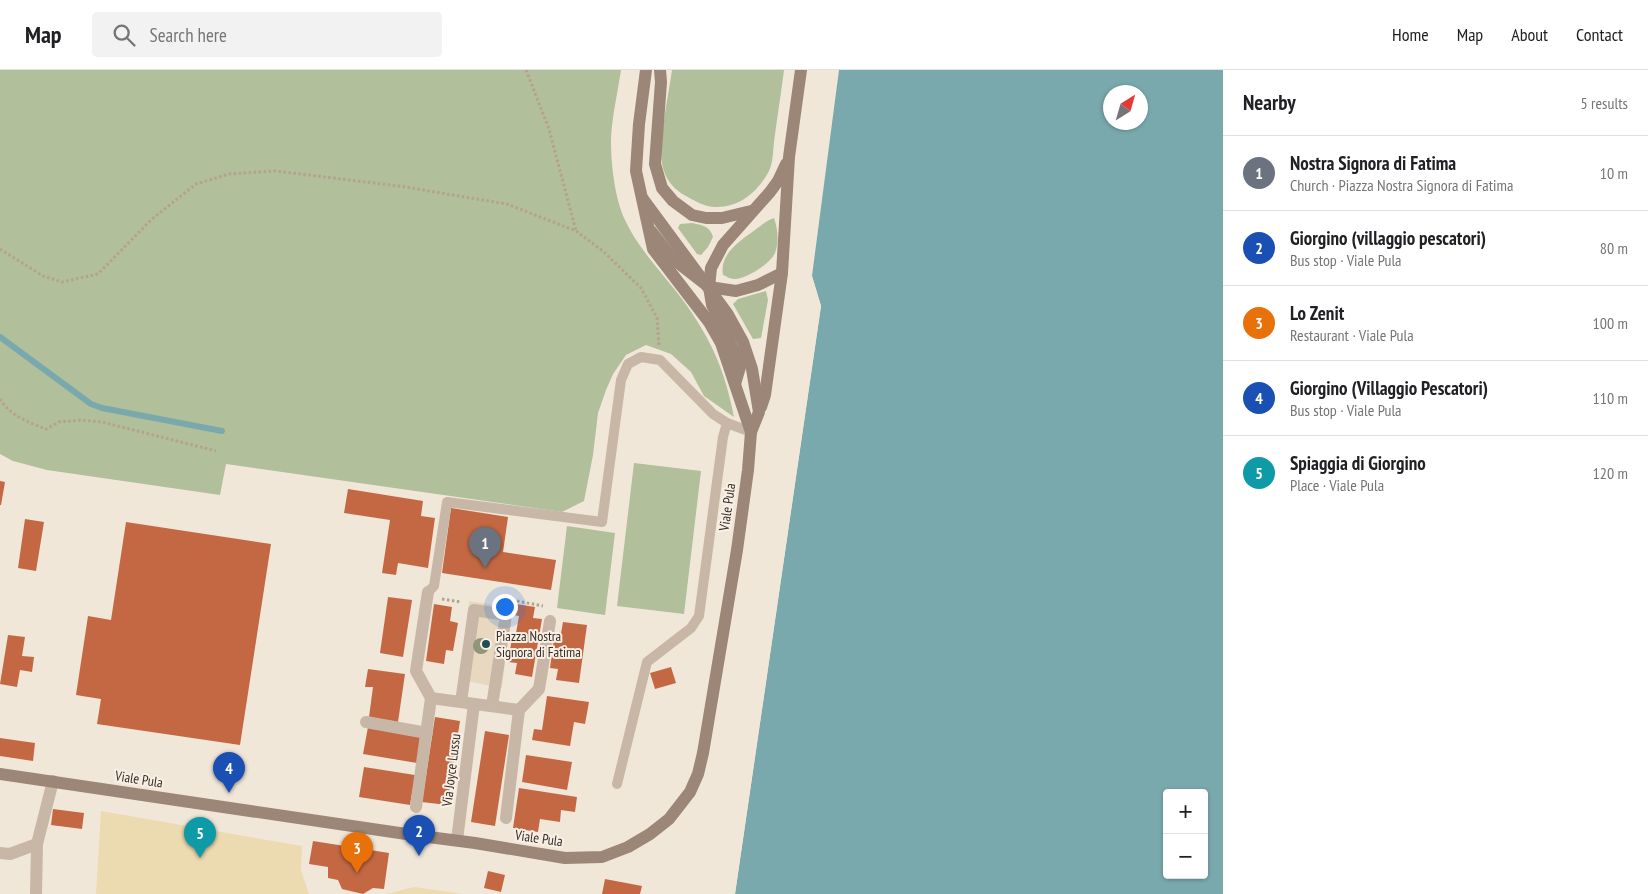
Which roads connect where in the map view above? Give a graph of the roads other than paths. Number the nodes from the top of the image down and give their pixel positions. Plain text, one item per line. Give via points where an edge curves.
1 (646, 70) edge
2 (660, 70) edge
3 (801, 70) edge
4 (789, 157) junction
5 (643, 199) junction
6 (751, 211) junction
7 (649, 229) junction
8 (782, 273) junction
9 (709, 287) junction
10 (736, 384) junction
11 (759, 412) junction
12 (728, 423) junction
13 (751, 432) junction
14 (427, 594) joint
15 (550, 621) road end
16 (431, 698) junction
17 (461, 702) junction
18 (474, 704) junction
19 (492, 706) junction
20 (519, 710) junction
21 (366, 722) dead end
22 (427, 733) junction
23 (0, 774) edge
24 (53, 781) junction
25 (617, 784) dead end
26 (416, 807) dead end
27 (506, 818) dead end
28 (457, 840) junction
29 (37, 844) junction
30 (0, 853) edge
31 (36, 894) edge

1 - 5 street via 636,171
2 - 6 street via 655,164 662,188 692,215 722,218
3 - 4 street
4 - 6 street via 778,181
4 - 8 street
5 - 7 street
5 - 9 street
6 - 9 street via 723,245 711,268
7 - 9 street via 673,259
7 - 10 street via 653,249 709,322 721,343
8 - 9 street via 736,291
8 - 11 street via 765,395
9 - 10 street via 712,305 740,367
9 - 11 street via 743,342 752,368
10 - 13 street
11 - 13 street
12 - 13 lane
12 - 14 lane via 713,414 660,360 641,357 628,364 621,380 602,522 447,502 434,586
12 - 25 lane via 722,437 699,616 691,628 647,662
13 - 28 street, Viale Pula via 748,470 704,753 690,792 680,806 650,834 628,847 602,856 565,858
14 - 16 street via 416,671
15 - 20 street via 539,689
16 - 17 street
16 - 22 street
17 - 18 street
17 - 19 street via 474,610 506,615
18 - 19 street
18 - 28 street, Via Joyce Lussu
19 - 20 street
20 - 27 street
21 - 22 street
22 - 26 street
23 - 24 street, Viale Pula
24 - 28 street, Viale Pula
24 - 29 street
29 - 30 street via 10,854
29 - 31 street

